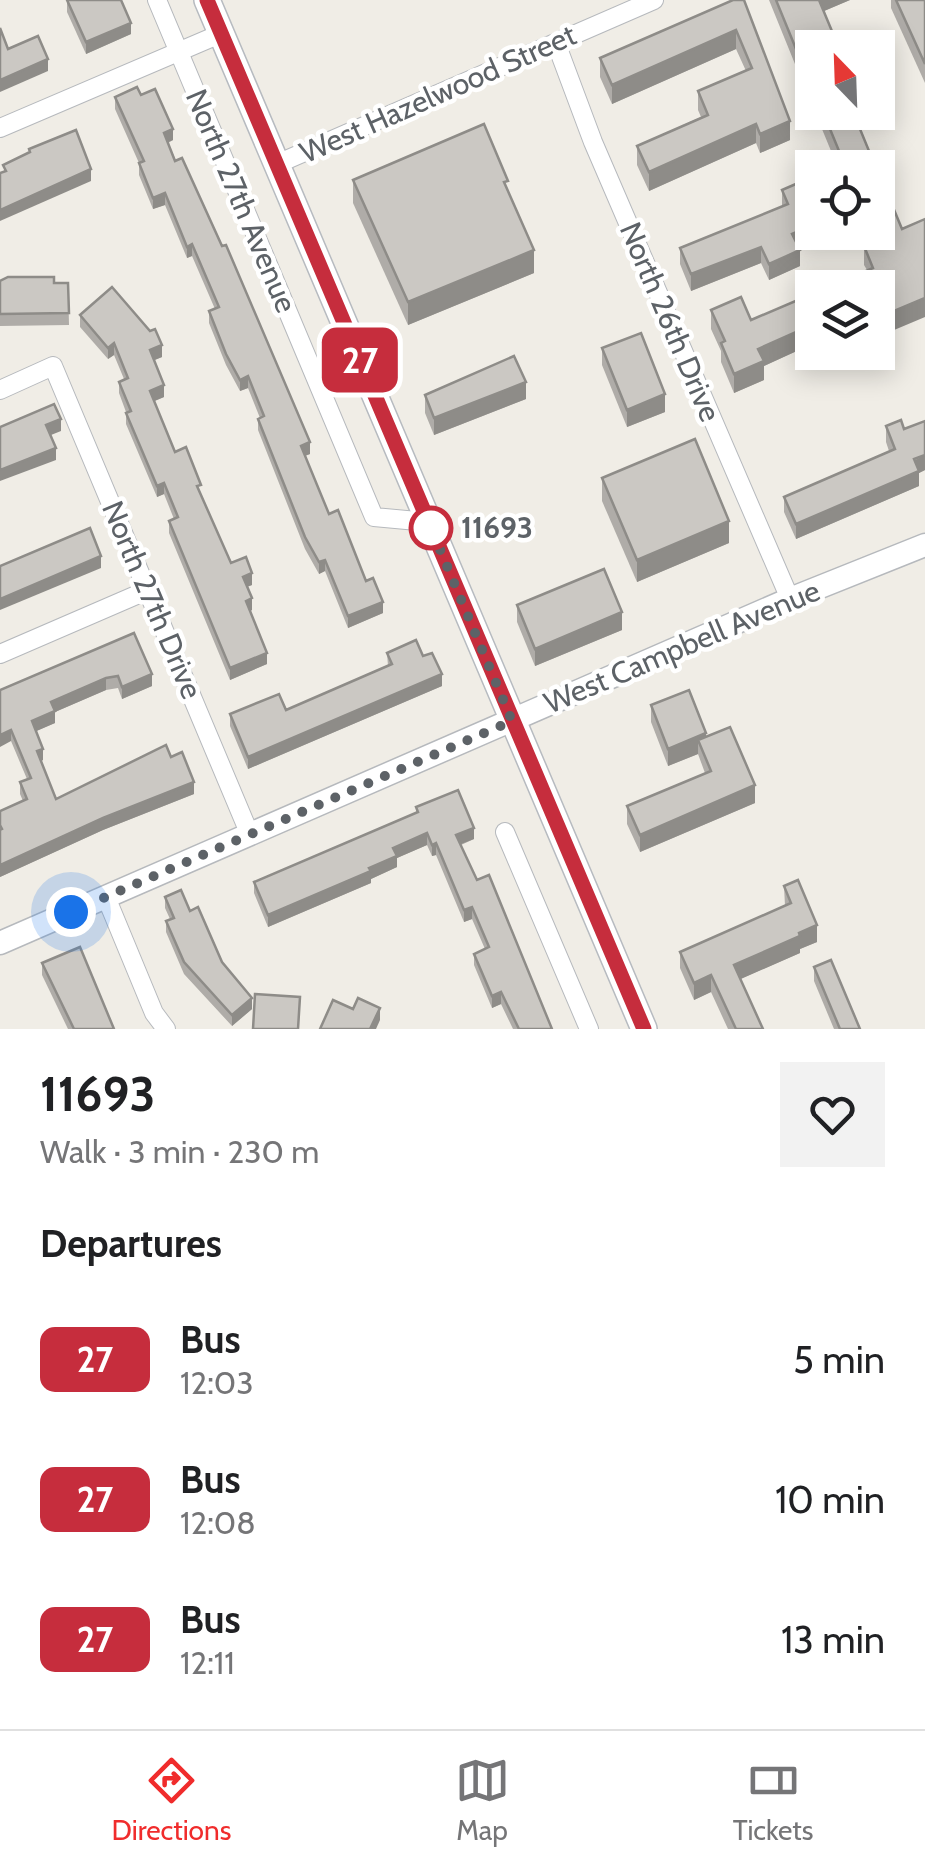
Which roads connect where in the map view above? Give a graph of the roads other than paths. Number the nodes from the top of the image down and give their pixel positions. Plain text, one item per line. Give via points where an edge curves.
1 (157, 0) edge
2 (207, 0) edge
3 (654, 0) edge
4 (220, 34) junction
5 (556, 43) junction
6 (178, 52) junction
7 (0, 128) edge
8 (277, 164) junction
9 (0, 390) edge
10 (428, 522) junction
11 (925, 545) edge
12 (148, 590) junction
13 (790, 599) junction
14 (0, 654) edge
15 (512, 721) junction
16 (505, 832) dead end
17 (250, 835) junction
18 (106, 897) junction
19 (0, 943) edge
20 (166, 1029) edge
21 (589, 1029) edge
22 (644, 1029) edge

1 - 6 street, North 27th Avenue
2 - 4 main road, North 27th Avenue
3 - 5 street, West Hazelwood Street
4 - 6 street
4 - 8 main road, North 27th Avenue
5 - 8 street, West Hazelwood Street
5 - 13 street, North 26th Drive
6 - 7 street
6 - 10 street, North 27th Avenue via 374,517
8 - 10 main road, North 27th Avenue
9 - 12 street, North 27th Drive via 53,366
10 - 15 main road, North 27th Avenue
11 - 13 street, West Campbell Avenue
12 - 14 street
12 - 17 street, North 27th Drive
13 - 15 street, West Campbell Avenue
15 - 17 street, West Campbell Avenue
15 - 22 main road, North 27th Avenue
16 - 21 street
17 - 18 street, West Campbell Avenue
18 - 19 street, West Campbell Avenue
18 - 20 street

